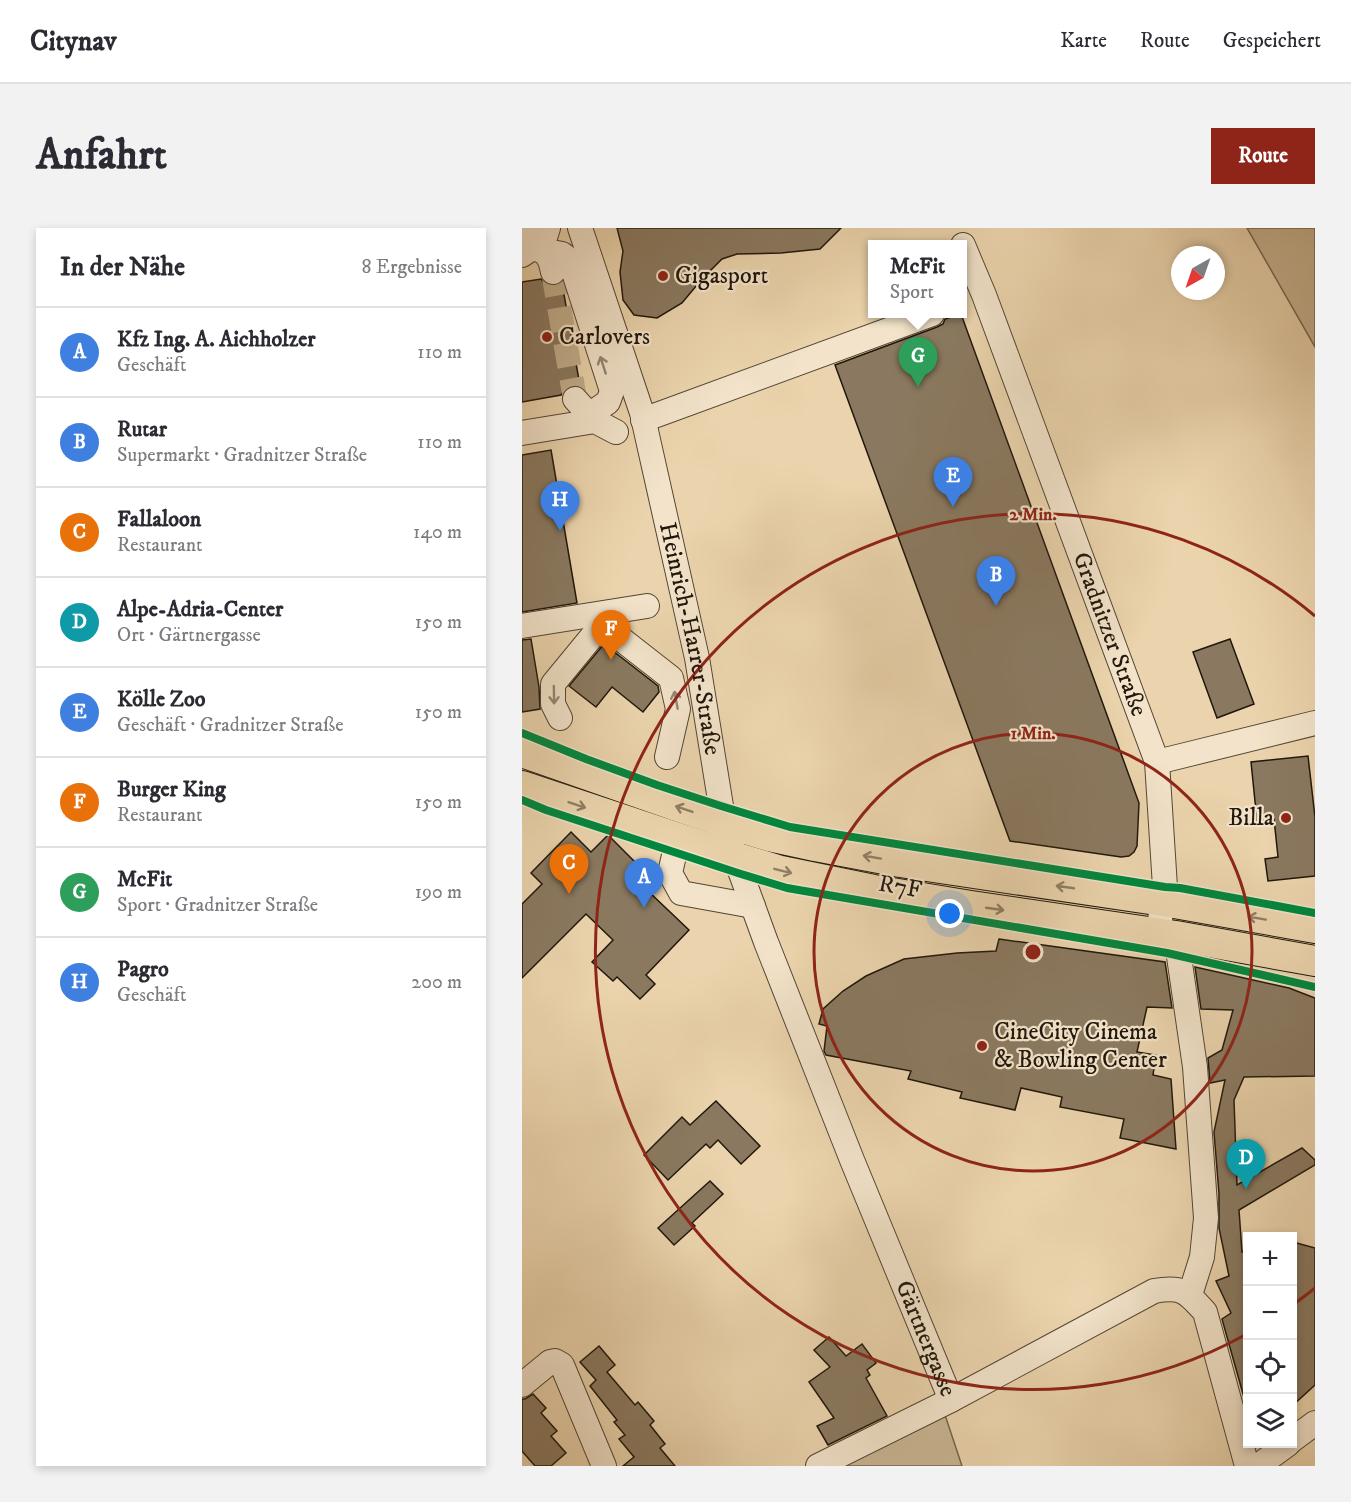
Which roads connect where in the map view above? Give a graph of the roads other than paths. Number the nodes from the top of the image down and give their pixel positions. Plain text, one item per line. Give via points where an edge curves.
1 (531, 228) edge
2 (580, 228) edge
3 (522, 231) edge
4 (537, 244) edge
5 (967, 266) edge
6 (553, 272) tunnel mouth
7 (973, 298) edge
8 (921, 318) edge
9 (587, 411) junction
10 (643, 420) junction
11 (522, 433) edge
12 (522, 448) edge
13 (647, 606) dead end
14 (522, 626) edge
15 (560, 718) dead end
16 (1315, 723) edge
17 (522, 752) edge
18 (667, 757) dead end
19 (1157, 762) junction
20 (522, 786) edge
21 (726, 823) junction
22 (678, 838) junction
23 (735, 857) junction
24 (1163, 901) junction
25 (753, 906) junction
26 (1315, 928) edge
27 (1167, 934) junction
28 (1315, 960) edge
29 (1190, 1295) junction
30 (522, 1384) edge
31 (951, 1400) junction
32 (1315, 1423) edge
33 (1297, 1437) edge
34 (1281, 1448) edge
35 (604, 1466) edge
36 (818, 1466) edge
37 (1247, 1466) edge
38 (1258, 1466) edge

1 - 3 street
2 - 10 street, Heinrich-Harrer-Straße
4 - 6 street via 550,259
9 -> 4 street via 608,402 612,391 570,260
5 - 7 street, Gradnitzer Straße
7 - 19 street, Gradnitzer Straße
8 - 10 street
9 - 11 street
9 - 12 street via 616,432
10 - 21 street, Heinrich-Harrer-Straße via 697,658
13 - 14 street
18 -> 15 street via 678,709 671,678 607,628 598,628 554,684 553,704
16 - 19 street
21 -> 17 main road
19 - 24 street, Gradnitzer Straße
20 -> 22 main road
21 - 23 street, Heinrich-Harrer-Straße
24 -> 21 main road via 900,862 769,836
22 - 23 main road
22 - 25 street via 670,873 681,893
23 - 25 street, Gärtnergasse
23 -> 27 main road via 874,890
26 -> 24 main road
24 - 27 street, Gradnitzer Straße
25 - 31 street, Gärtnergasse
27 - 28 main road
27 - 29 street, Gradnitzer Straße via 1195,1067 1206,1218 1202,1257
29 - 31 street, Gärtnergasse via 1172,1288 1154,1291
29 - 37 street via 1204,1312
30 - 35 street via 550,1362 562,1365
31 - 36 street
32 - 33 street
34 - 38 street

